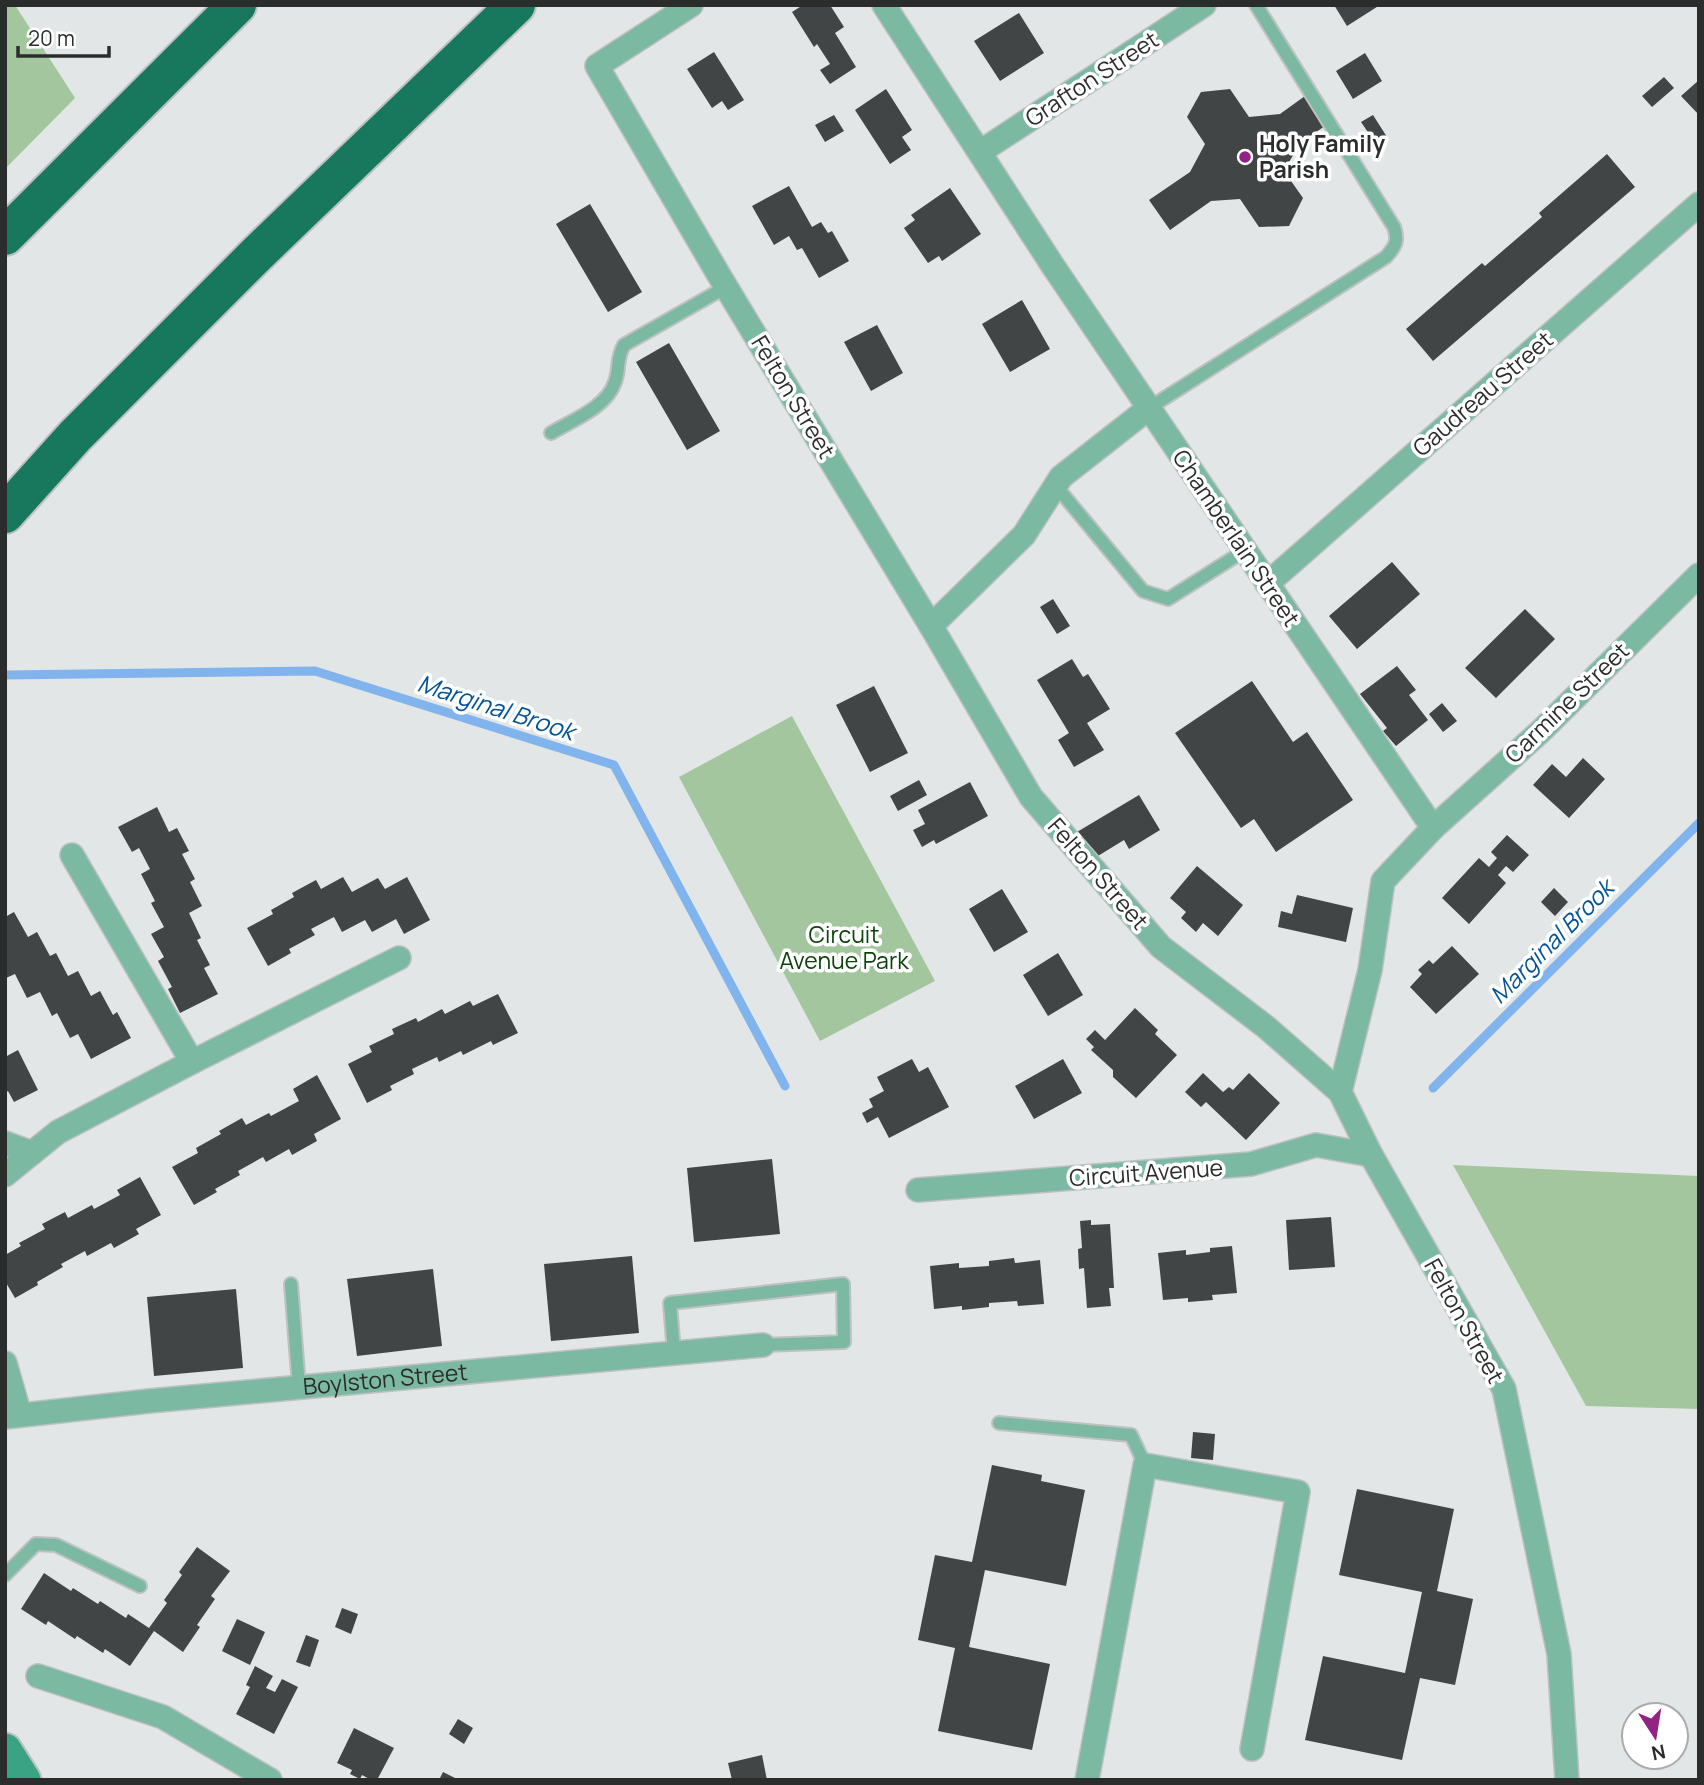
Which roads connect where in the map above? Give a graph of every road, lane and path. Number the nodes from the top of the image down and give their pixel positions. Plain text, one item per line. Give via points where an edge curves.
1 (215, 5) edge
2 (237, 5) edge
3 (538, 5) edge
4 (691, 5) edge
5 (884, 5) edge
6 (1205, 5) edge
7 (1256, 5) edge
8 (506, 15) edge
9 (979, 152) junction
10 (87, 153) junction
11 (1699, 204) edge
12 (5, 236) edge
13 (726, 287) junction
14 (1149, 408) junction
15 (551, 433) dead end
16 (1055, 486) junction
17 (5, 514) edge
18 (1244, 551) junction
19 (1699, 575) edge
20 (1267, 584) junction
21 (931, 626) junction
22 (1433, 828) junction
23 (72, 855) dead end
24 (400, 958) dead end
25 (192, 1062) junction
26 (1340, 1092) junction
27 (5, 1143) edge
28 (32, 1153) junction
29 (1371, 1155) junction
30 (5, 1175) edge
31 (918, 1190) dead end
32 (291, 1284) dead end
33 (763, 1345) joint
34 (674, 1353) junction
35 (5, 1363) edge
36 (299, 1387) junction
37 (13, 1416) edge
38 (999, 1423) dead end
39 (1145, 1465) junction
40 (5, 1575) edge
41 (140, 1586) dead end
42 (38, 1676) dead end
43 (1252, 1749) dead end
44 (5, 1750) edge
45 (24, 1780) edge
46 (270, 1780) edge
47 (1087, 1780) edge
48 (1567, 1780) edge

1 - 10 highway
2 - 10 highway
3 - 8 highway
4 - 13 street, Felton Street via 597,65
5 - 9 street, Chamberlain Street
6 - 9 street, Grafton Street
7 - 14 lane via 1394,227 1395,246 1386,257
8 - 17 highway via 257,254 75,436
9 - 14 street, Chamberlain Street
10 - 12 highway
11 - 20 street, Gaudreau Street
13 - 15 lane via 624,345 618,354 615,382 601,403
13 - 21 street, Felton Street
14 - 16 street
14 - 18 street, Chamberlain Street
16 - 18 lane via 1143,591 1168,599
16 - 21 street via 1024,535
18 - 20 street, Chamberlain Street
19 - 22 street, Carmine Street via 1541,731
20 - 22 street, Chamberlain Street
21 - 26 street, Felton Street via 1031,797 1161,947 1266,1027
22 - 26 street via 1383,881 1370,970
23 - 25 street
24 - 25 street
25 - 28 street via 58,1132
26 - 29 street, Felton Street
27 - 28 street
28 - 30 street
29 - 31 street, Circuit Avenue via 1316,1145 1251,1164
29 - 48 street, Felton Street via 1504,1389 1559,1654
32 - 36 lane
33 - 34 street, Boylston Street
33 - 34 lane via 844,1342 843,1284 670,1303
34 - 36 street, Boylston Street
35 - 37 street
36 - 37 street, Boylston Street
38 - 39 lane via 1131,1435
39 - 43 street via 1298,1492
39 - 47 street
40 - 41 lane via 36,1544 55,1545
42 - 46 street via 163,1717
44 - 45 main road

